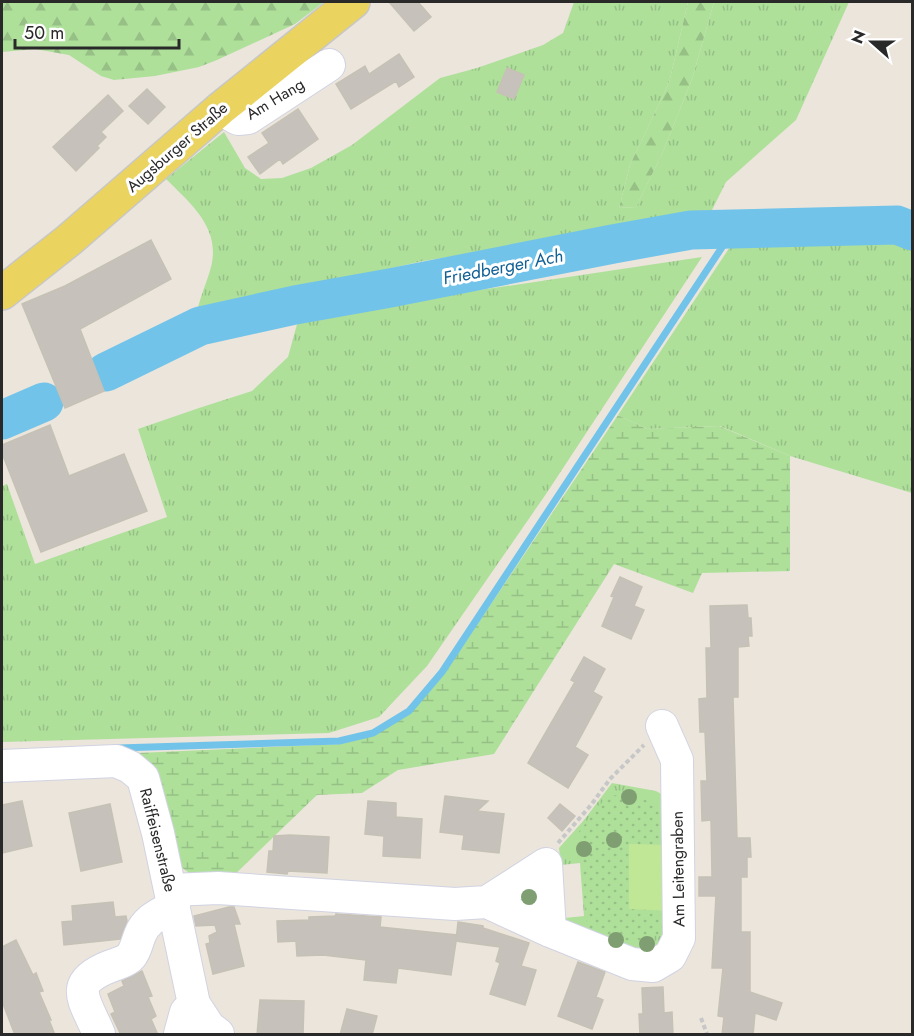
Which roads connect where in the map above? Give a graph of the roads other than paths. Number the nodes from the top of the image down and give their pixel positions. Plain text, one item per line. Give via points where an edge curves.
1 (354, 2) edge
2 (328, 65) dead end
3 (220, 109) junction
4 (2, 294) edge
5 (662, 726) road end
6 (2, 766) edge
7 (172, 898) junction
8 (487, 902) junction
9 (550, 932) junction
10 (194, 1004) junction
11 (99, 1035) edge
12 (180, 1035) edge
13 (218, 1035) edge

1 - 3 main road, Augsburger Straße
2 - 3 street, Am Hang via 248,118 238,120
3 - 4 main road, Augsburger Straße
5 - 9 street, Am Leitengraben via 677,760 679,938 670,956 653,966 632,964
6 - 7 street, Raiffeisenstraße via 103,760 130,767 143,778
7 - 8 street, Am Leitengraben via 218,888 455,904
7 - 10 street, Raiffeisenstraße
7 - 11 street, Raiffeisenstraße via 143,928 127,960 94,972 84,982 84,998
8 - 9 street, Am Leitengraben
8 - 9 street, Am Leitengraben via 546,864
10 - 12 street via 186,1012
10 - 13 street, Raiffeisenstraße

